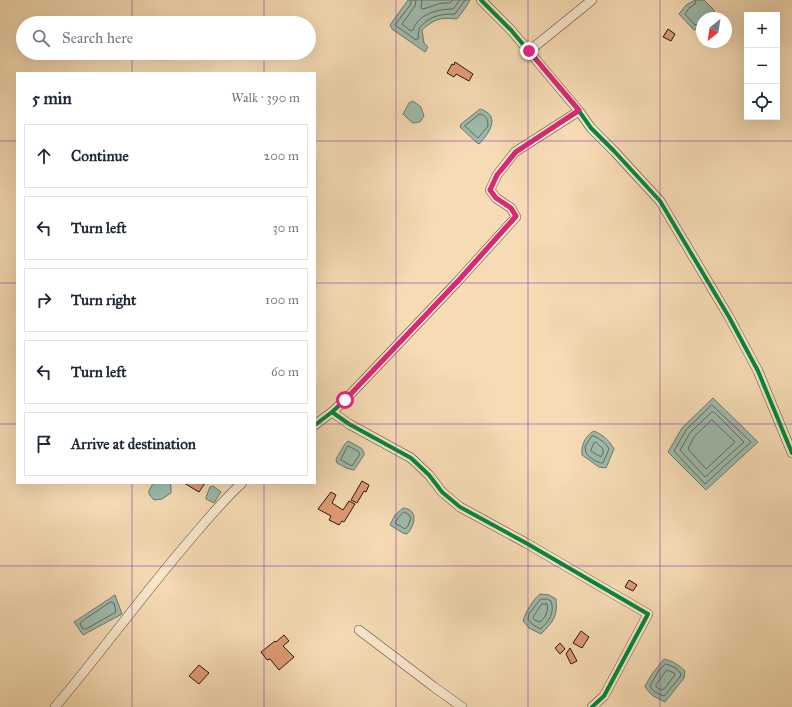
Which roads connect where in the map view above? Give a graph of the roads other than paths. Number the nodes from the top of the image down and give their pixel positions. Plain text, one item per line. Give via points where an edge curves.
1 (481, 0) edge
2 (592, 0) edge
3 (529, 51) junction
4 (579, 110) junction
5 (332, 412) junction
6 (316, 424) edge
7 (792, 453) edge
8 (241, 484) edge
9 (359, 630) dead end
10 (55, 707) edge
11 (462, 707) edge
12 (592, 707) edge

1 - 3 street
2 - 3 street
3 - 4 street
4 - 5 street via 516,152 497,175 490,190 496,198 511,208 516,216 458,281
4 - 7 street via 591,128 660,201 729,317 758,372
5 - 6 street
5 - 12 street via 411,458 442,492 460,507 648,614 604,696
8 - 10 street via 220,504 161,574
9 - 11 street

